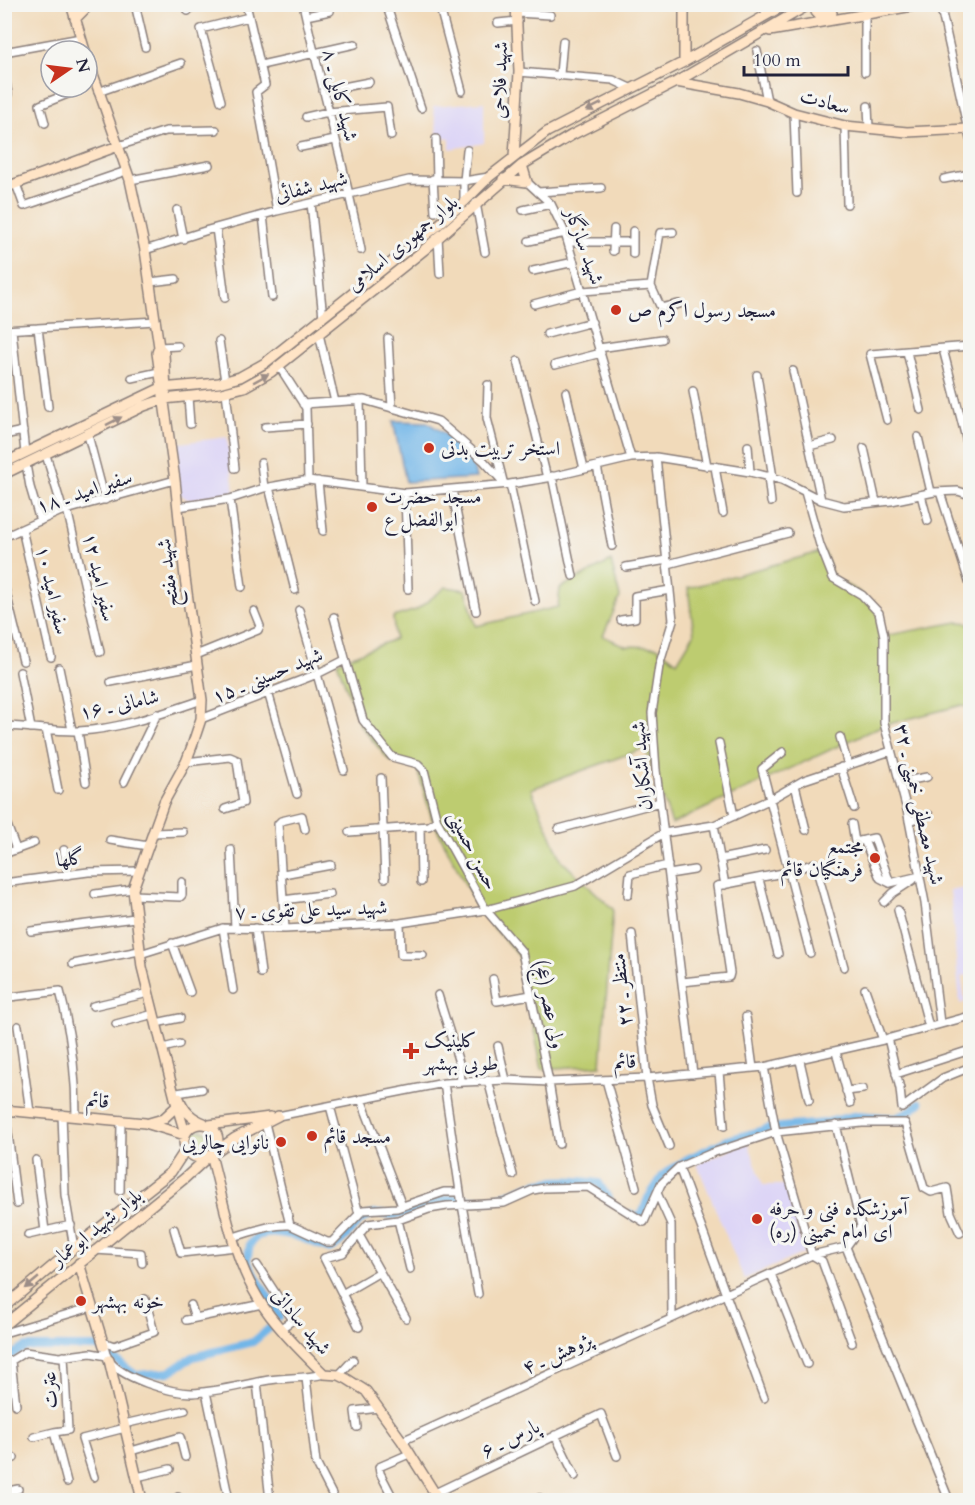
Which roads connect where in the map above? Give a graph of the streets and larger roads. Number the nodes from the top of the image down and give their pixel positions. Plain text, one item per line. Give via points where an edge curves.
1 (71, 4) edge
2 (90, 4) edge
3 (135, 4) edge
4 (246, 4) edge
5 (303, 4) edge
6 (386, 4) edge
7 (439, 4) edge
8 (684, 4) edge
9 (763, 4) edge
10 (786, 4) edge
11 (810, 4) edge
12 (817, 4) edge
13 (885, 4) edge
14 (924, 4) edge
15 (940, 4) edge
16 (330, 10) dead end
17 (517, 13) edge
18 (865, 14) junction
19 (550, 15) dead end
20 (767, 15) junction
21 (306, 16) junction
22 (249, 17) junction
23 (825, 17) junction
24 (75, 19) junction
25 (498, 23) dead end
26 (762, 32) junction
27 (730, 35) junction
28 (81, 39) edge
29 (563, 41) dead end
30 (355, 44) dead end
31 (39, 46) edge
32 (145, 47) dead end
33 (735, 47) junction
34 (707, 48) junction
35 (757, 51) dead end
36 (4, 52) edge
37 (314, 54) junction
38 (713, 59) junction
39 (684, 62) junction
40 (181, 63) dead end
41 (261, 65) junction
42 (4, 71) edge
43 (519, 72) junction
44 (866, 72) dead end
45 (560, 74) junction
46 (369, 82) dead end
47 (676, 82) junction
48 (99, 85) edge
49 (630, 88) junction
50 (323, 91) junction
51 (462, 91) dead end
52 (8, 94) dead end
53 (57, 99) edge
54 (96, 99) edge
55 (221, 101) dead end
56 (767, 101) junction
57 (868, 106) dead end
58 (421, 108) dead end
59 (328, 112) junction
60 (794, 113) junction
61 (306, 117) dead end
62 (566, 121) junction
63 (45, 123) dead end
64 (845, 126) junction
65 (869, 129) junction
66 (216, 130) dead end
67 (547, 132) junction
68 (970, 132) edge
69 (572, 135) junction
70 (391, 136) dead end
71 (436, 139) dead end
72 (335, 140) junction
73 (554, 145) junction
74 (118, 146) junction
75 (301, 147) dead end
76 (467, 150) dead end
77 (514, 157) junction
78 (209, 165) dead end
79 (522, 165) junction
80 (970, 174) edge
81 (128, 176) junction
82 (489, 177) junction
83 (503, 179) junction
84 (944, 179) dead end
85 (435, 180) junction
86 (464, 181) junction
87 (527, 182) junction
88 (16, 184) junction
89 (4, 188) edge
90 (601, 188) dead end
91 (538, 192) junction
92 (796, 193) dead end
93 (350, 194) junction
94 (464, 202) junction
95 (311, 203) junction
96 (476, 203) junction
97 (551, 204) junction
98 (847, 204) dead end
99 (177, 210) dead end
100 (523, 210) dead end
101 (277, 211) junction
102 (435, 212) dead end
103 (263, 215) junction
104 (216, 228) junction
105 (614, 229) dead end
106 (633, 231) dead end
107 (565, 232) junction
108 (673, 232) dead end
109 (438, 237) junction
110 (183, 239) junction
111 (417, 241) junction
112 (529, 241) dead end
113 (568, 242) junction
114 (614, 242) junction
115 (633, 242) junction
116 (145, 250) junction
117 (361, 250) dead end
118 (424, 250) junction
119 (613, 251) dead end
120 (485, 252) dead end
121 (633, 254) dead end
122 (574, 262) junction
123 (533, 272) dead end
124 (440, 274) dead end
125 (176, 279) dead end
126 (150, 282) junction
127 (651, 286) junction
128 (582, 291) junction
129 (272, 297) dead end
130 (225, 298) dead end
131 (534, 304) dead end
132 (679, 304) dead end
133 (323, 317) junction
134 (156, 321) junction
135 (592, 322) junction
136 (38, 328) junction
137 (8, 330) edge
138 (319, 334) junction
139 (547, 334) dead end
140 (300, 336) junction
141 (388, 338) dead end
142 (662, 339) dead end
143 (219, 341) dead end
144 (307, 345) junction
145 (178, 346) dead end
146 (970, 346) edge
147 (159, 347) junction
148 (943, 349) junction
149 (600, 350) junction
150 (907, 352) junction
151 (518, 361) dead end
152 (555, 365) dead end
153 (279, 366) junction
154 (793, 371) dead end
155 (159, 372) junction
156 (757, 375) dead end
157 (132, 378) dead end
158 (225, 381) junction
159 (488, 385) dead end
160 (164, 388) junction
161 (226, 392) junction
162 (566, 392) dead end
163 (693, 392) dead end
164 (188, 397) junction
165 (164, 399) junction
166 (360, 400) junction
167 (335, 402) junction
168 (305, 406) junction
169 (48, 407) dead end
170 (392, 408) junction
171 (921, 410) dead end
172 (887, 420) dead end
173 (190, 424) dead end
174 (307, 424) junction
175 (265, 427) dead end
176 (23, 431) junction
177 (4, 435) edge
178 (88, 435) junction
179 (918, 437) dead end
180 (833, 440) dead end
181 (748, 446) dead end
182 (809, 446) junction
183 (864, 448) dead end
184 (26, 453) junction
185 (46, 454) junction
186 (970, 454) edge
187 (656, 457) junction
188 (631, 458) junction
189 (4, 463) edge
190 (261, 463) dead end
191 (26, 464) junction
192 (707, 465) junction
193 (597, 466) junction
194 (715, 467) junction
195 (235, 468) dead end
196 (584, 469) junction
197 (750, 472) junction
198 (4, 474) edge
199 (549, 477) junction
200 (770, 477) junction
201 (175, 480) junction
202 (308, 480) junction
203 (318, 481) junction
204 (507, 483) junction
205 (362, 487) junction
206 (266, 488) junction
207 (452, 490) junction
208 (805, 492) junction
209 (931, 492) junction
210 (940, 492) junction
211 (405, 493) junction
212 (970, 494) edge
213 (921, 495) junction
214 (230, 499) junction
215 (105, 500) junction
216 (821, 500) junction
217 (771, 502) dead end
218 (876, 502) junction
219 (178, 507) junction
220 (65, 510) junction
221 (723, 513) dead end
222 (40, 521) junction
223 (928, 521) dead end
224 (22, 530) junction
225 (323, 531) dead end
226 (788, 533) dead end
227 (4, 537) edge
228 (612, 546) dead end
229 (668, 562) junction
230 (626, 567) dead end
231 (573, 576) dead end
232 (4, 585) edge
233 (970, 585) edge
234 (242, 587) dead end
235 (408, 589) dead end
236 (295, 590) dead end
237 (670, 590) junction
238 (535, 601) dead end
239 (299, 610) dead end
240 (254, 611) dead end
241 (476, 611) dead end
242 (334, 617) dead end
243 (621, 620) dead end
244 (100, 652) dead end
245 (51, 657) dead end
246 (196, 660) junction
247 (23, 661) dead end
248 (346, 662) junction
249 (59, 668) dead end
250 (20, 672) dead end
251 (317, 674) junction
252 (111, 682) dead end
253 (268, 692) junction
254 (202, 700) junction
255 (157, 714) junction
256 (201, 719) junction
257 (4, 726) edge
258 (31, 728) junction
259 (45, 729) junction
260 (75, 731) junction
261 (840, 737) dead end
262 (718, 743) dead end
263 (891, 751) junction
264 (783, 752) dead end
265 (392, 757) joint
266 (186, 762) junction
267 (844, 766) junction
268 (344, 770) dead end
269 (381, 778) dead end
270 (926, 779) dead end
271 (86, 782) dead end
272 (124, 782) dead end
273 (900, 782) junction
274 (795, 785) junction
275 (57, 790) dead end
276 (297, 794) dead end
277 (771, 799) junction
278 (660, 802) junction
279 (854, 808) dead end
280 (225, 809) dead end
281 (929, 815) dead end
282 (734, 816) junction
283 (4, 817) edge
284 (909, 820) junction
285 (437, 821) junction
286 (852, 824) dead end
287 (714, 825) junction
288 (420, 827) junction
289 (305, 829) dead end
290 (559, 829) dead end
291 (384, 830) junction
292 (806, 830) dead end
293 (183, 832) dead end
294 (349, 832) dead end
295 (152, 833) junction
296 (664, 833) junction
297 (110, 840) dead end
298 (34, 843) dead end
299 (148, 846) junction
300 (16, 849) junction
301 (64, 850) dead end
302 (231, 850) dead end
303 (765, 850) dead end
304 (4, 854) edge
305 (720, 859) junction
306 (668, 865) junction
307 (331, 866) dead end
308 (694, 870) dead end
309 (139, 871) junction
310 (788, 872) junction
311 (283, 874) junction
312 (669, 874) junction
313 (68, 875) junction
314 (920, 876) junction
315 (385, 878) dead end
316 (759, 879) junction
317 (182, 882) dead end
318 (420, 882) dead end
319 (4, 883) edge
320 (725, 885) junction
321 (133, 892) junction
322 (95, 894) dead end
323 (330, 894) dead end
324 (628, 895) dead end
325 (284, 900) junction
326 (884, 902) dead end
327 (486, 910) junction
328 (898, 910) dead end
329 (135, 918) junction
330 (400, 923) junction
331 (235, 927) junction
332 (223, 928) junction
333 (255, 928) junction
334 (285, 929) junction
335 (31, 931) dead end
336 (632, 934) dead end
337 (172, 943) junction
338 (140, 953) junction
339 (810, 953) dead end
340 (778, 954) dead end
341 (423, 955) dead end
342 (73, 964) dead end
343 (844, 967) dead end
344 (261, 973) dead end
345 (493, 979) dead end
346 (682, 982) junction
347 (865, 989) dead end
348 (233, 990) dead end
349 (190, 992) dead end
350 (148, 993) junction
351 (438, 995) dead end
352 (531, 995) junction
353 (10, 998) dead end
354 (93, 1006) dead end
355 (970, 1016) edge
356 (746, 1017) dead end
357 (180, 1018) dead end
358 (155, 1019) junction
359 (940, 1023) junction
360 (116, 1024) dead end
361 (18, 1026) dead end
362 (929, 1027) junction
363 (886, 1039) junction
364 (179, 1044) dead end
365 (498, 1046) dead end
366 (163, 1048) junction
367 (970, 1050) edge
368 (836, 1052) junction
369 (800, 1060) junction
370 (764, 1067) junction
371 (753, 1068) junction
372 (968, 1068) dead end
373 (718, 1072) junction
374 (693, 1074) junction
375 (896, 1074) junction
376 (171, 1078) junction
377 (647, 1078) junction
378 (488, 1080) junction
379 (506, 1080) junction
380 (606, 1080) junction
381 (461, 1082) junction
382 (549, 1082) junction
383 (444, 1083) junction
384 (202, 1089) dead end
385 (862, 1089) dead end
386 (846, 1091) junction
387 (177, 1093) junction
388 (361, 1099) junction
389 (809, 1100) dead end
390 (850, 1103) dead end
391 (177, 1106) junction
392 (330, 1106) junction
393 (5, 1110) edge
394 (30, 1112) junction
395 (62, 1114) junction
396 (76, 1115) junction
397 (278, 1116) junction
398 (121, 1120) junction
399 (145, 1123) junction
400 (266, 1123) junction
401 (207, 1124) junction
402 (836, 1125) junction
403 (724, 1126) dead end
404 (776, 1132) junction
405 (185, 1134) junction
406 (559, 1144) dead end
407 (669, 1146) dead end
408 (186, 1149) junction
409 (211, 1154) junction
410 (36, 1160) dead end
411 (679, 1167) junction
412 (173, 1170) junction
413 (513, 1175) dead end
414 (185, 1178) junction
415 (636, 1187) dead end
416 (120, 1191) dead end
417 (460, 1192) junction
418 (657, 1193) junction
419 (17, 1204) dead end
420 (462, 1205) junction
421 (402, 1206) junction
422 (359, 1214) junction
423 (398, 1220) junction
424 (290, 1225) junction
425 (70, 1226) junction
426 (174, 1229) dead end
427 (45, 1231) junction
428 (960, 1233) dead end
429 (28, 1235) dead end
430 (359, 1235) junction
431 (233, 1237) junction
432 (236, 1247) junction
433 (846, 1247) junction
434 (74, 1248) junction
435 (95, 1250) junction
436 (812, 1255) junction
437 (79, 1263) junction
438 (142, 1263) dead end
439 (257, 1265) dead end
440 (410, 1269) dead end
441 (380, 1272) junction
442 (771, 1274) junction
443 (342, 1294) junction
444 (478, 1294) dead end
445 (725, 1294) junction
446 (145, 1299) dead end
447 (6, 1302) edge
448 (262, 1304) junction
449 (191, 1305) dead end
450 (92, 1307) junction
451 (195, 1318) junction
452 (406, 1318) dead end
453 (672, 1318) junction
454 (186, 1320) dead end
455 (4, 1325) edge
456 (359, 1327) dead end
457 (281, 1328) junction
458 (4, 1333) edge
459 (852, 1343) dead end
460 (104, 1344) junction
461 (64, 1356) junction
462 (108, 1358) junction
463 (353, 1360) dead end
464 (8, 1363) edge
465 (807, 1364) dead end
466 (324, 1374) junction
467 (339, 1375) junction
468 (306, 1378) junction
469 (256, 1382) junction
470 (206, 1392) junction
471 (764, 1398) dead end
472 (16, 1405) dead end
473 (378, 1408) junction
474 (185, 1410) dead end
475 (125, 1426) junction
476 (357, 1427) dead end
477 (54, 1432) junction
478 (555, 1435) junction
479 (34, 1437) dead end
480 (402, 1441) junction
481 (131, 1451) junction
482 (409, 1454) junction
483 (617, 1456) dead end
484 (185, 1457) dead end
485 (14, 1458) dead end
486 (4, 1460) edge
487 (170, 1469) dead end
488 (575, 1476) dead end
489 (94, 1477) dead end
490 (137, 1477) junction
491 (67, 1482) dead end
492 (18, 1489) dead end
493 (4, 1492) edge
494 (437, 1497) edge
495 (142, 1500) edge
496 (229, 1500) edge
497 (270, 1500) edge
498 (335, 1500) edge
499 (394, 1500) edge
500 (949, 1500) edge

1 - 24 street
2 - 24 street
3 - 32 street
4 - 22 street
5 - 21 street, شهید کابلی ـ ۸
6 - 58 street
7 - 51 street
8 - 39 street
9 - 20 street
10 - 20 street, بلوار جمهوری اسلامی
11 - 26 street, بلوار جمهوری اسلامی
12 - 23 street via 816,12
13 - 23 street
14 - 18 street
15 - 68 street
16 - 21 street
17 - 19 street
17 - 25 street
17 - 43 street, شهید فلاحی
18 - 23 street
18 - 44 street
20 - 27 street, بلوار جمهوری اسلامی
21 - 37 street, شهید کابلی ـ ۸
22 - 41 street
22 - 55 street via 201,29
23 - 26 street
24 - 28 street
26 - 33 street, بلوار جمهوری اسلامی
27 - 33 street via 727,43
27 - 34 street, بلوار جمهوری اسلامی
29 - 45 street
30 - 37 street
31 - 36 street
33 - 38 street, بلوار جمهوری اسلامی
34 - 38 street via 714,51
34 - 39 street, بلوار جمهوری اسلامی
35 - 56 street
37 - 41 street
37 - 50 street, شهید کابلی ـ ۸
38 - 47 street, بلوار جمهوری اسلامی
39 - 49 street, بلوار جمهوری اسلامی
40 - 48 street
41 - 101 street via 265,85 256,92
42 - 52 street
43 - 45 street
43 - 77 street, شهید فلاحی
45 - 49 street via 613,80
46 - 50 street
47 - 56 street, سعادت
47 - 69 street, بلوار جمهوری اسلامی
49 -> 62 street, بلوار جمهوری اسلامی
50 - 59 street, شهید کابلی ـ ۸
53 - 63 street via 40,105
54 - 74 street, شهید مفتح
56 - 60 street, سعادت
57 - 65 street
59 - 61 street
59 - 70 street via 387,107
59 - 72 street, شهید کابلی ـ ۸
60 - 64 street, سعادت
60 - 92 street
62 - 67 street, بلوار جمهوری اسلامی
62 - 69 street via 566,133
64 - 65 street, سعادت
64 - 98 street
65 - 68 street, سعادت
66 - 74 street via 166,131
67 - 73 street via 553,136
67 - 77 street, بلوار جمهوری اسلامی
69 - 73 street, بلوار جمهوری اسلامی
71 - 85 street
72 - 75 street
72 - 93 street, شهید کابلی ـ ۸
73 - 79 street, بلوار جمهوری اسلامی
74 - 81 street, شهید مفتح
74 - 88 street
76 - 86 street
77 - 82 street, بلوار جمهوری اسلامی
78 - 81 street
79 - 83 street, بلوار جمهوری اسلامی
79 - 87 street
80 - 84 street
81 - 88 street via 24,206
81 - 116 street, شهید مفتح
82 - 86 street, شهید شفائی
82 - 94 street, بلوار جمهوری اسلامی
83 - 87 street
83 - 96 street, بلوار جمهوری اسلامی
85 - 86 street, شهید شفائی
85 - 93 street, شهید شفائی via 409,180
85 - 102 street
86 - 94 street
87 - 91 street, شهید سازگار
88 - 89 street
90 - 91 street
91 - 97 street, شهید سازگار
93 - 95 street, شهید شفائی
93 - 117 street, شهید کابلی ـ ۸
94 - 111 street, بلوار جمهوری اسلامی
95 - 101 street, شهید شفائی
95 - 133 street
96 - 109 street, بلوار جمهوری اسلامی
96 - 120 street
97 - 100 street
97 - 107 street, شهید سازگار
99 - 110 street
101 - 103 street, شهید شفائی
103 - 104 street, شهید شفائی
103 - 129 street
104 - 110 street, شهید شفائی
104 - 130 street
105 - 114 street
106 - 115 street
107 - 112 street
107 - 113 street, شهید سازگار
108 - 127 street via 660,233
109 - 118 street, بلوار جمهوری اسلامی
109 - 124 street
110 - 116 street, شهید شفائی
111 - 118 street
111 - 133 street, بلوار جمهوری اسلامی
113 - 114 street
113 - 122 street, شهید سازگار
114 - 115 street
114 - 119 street
115 - 121 street
116 - 126 street, شهید مفتح
118 - 138 street, بلوار جمهوری اسلامی
122 - 123 street
122 - 128 street, شهید سازگار
125 - 126 street
126 - 134 street, شهید مفتح
127 - 128 street
127 - 132 street via 661,308
128 - 131 street
128 - 135 street, شهید سازگار
133 - 140 street, بلوار جمهوری اسلامی
134 - 136 street
134 - 147 street, شهید مفتح
135 - 139 street
135 - 149 street, شهید سازگار
136 - 137 street
136 - 169 street
137 - 176 street
138 - 144 street, بلوار جمهوری اسلامی
138 - 167 street
140 - 144 street
140 - 158 street, بلوار جمهوری اسلامی via 265,363
141 - 170 street
142 - 149 street
143 - 158 street
144 - 153 street, بلوار جمهوری اسلامی
145 - 147 street
146 - 148 street
147 - 155 street, شهید مفتح
147 - 160 street via 164,353
148 - 150 street
148 - 186 street
149 - 152 street
149 - 188 street, شهید سازگار
150 - 171 street
150 - 172 street via 870,354
151 - 199 street
161 -> 153 street, بلوار جمهوری اسلامی via 244,387
153 - 168 street
154 - 182 street
155 - 157 street
155 - 160 street, شهید مفتح
156 - 200 street
158 - 160 street, بلوار جمهوری اسلامی
159 - 204 street via 487,418
160 - 165 street, شهید مفتح
160 - 184 street, بلوار جمهوری اسلامی
161 - 164 street, بلوار جمهوری اسلامی
161 - 195 street
162 - 196 street
163 - 192 street
164 - 165 street, بلوار جمهوری اسلامی
164 - 173 street
178 -> 165 street, بلوار جمهوری اسلامی
165 - 201 street, شهید مفتح
166 - 167 street
166 - 170 street
166 - 205 street
167 - 168 street
168 - 174 street
170 - 204 street via 438,421
174 - 175 street
174 - 202 street
176 - 177 street
176 - 184 street
178 - 185 street, بلوار جمهوری اسلامی
178 - 215 street
179 - 209 street
180 - 182 street
181 - 197 street
182 - 216 street
183 - 218 street
184 - 189 street, بلوار جمهوری اسلامی
185 - 191 street, بلوار جمهوری اسلامی
185 - 220 street, سفیر امید ۱۲
187 - 188 street
187 - 192 street
187 - 229 street, شهید آشکاران
188 - 193 street
190 - 206 street
191 - 198 street, بلوار جمهوری اسلامی
191 - 222 street
192 - 194 street
193 - 196 street
193 - 228 street
194 - 197 street
194 - 221 street
196 - 199 street
197 - 200 street
199 - 204 street
199 - 231 street
200 - 208 street
200 - 217 street
201 - 215 street, سفیر امید ـ ۱۸
201 - 219 street, شهید مفتح
202 - 203 street
202 - 206 street
203 - 205 street
203 - 225 street
204 - 207 street
204 - 238 street
205 - 211 street
206 - 214 street
206 - 236 street
207 - 211 street
207 - 241 street
208 - 216 street
208 - 263 street, شهید مصطفی خمینی ـ ۳۲ via 833,578 862,595 879,613 884,636 884,723
209 - 210 street
209 - 213 street
210 - 212 street
210 - 233 street
211 - 235 street
213 - 218 street
213 - 223 street
214 - 219 street
214 - 234 street
215 - 220 street, سفیر امید ـ ۱۸
216 - 218 street via 844,506
219 - 246 street, شهید مفتح
220 - 222 street, سفیر امید ـ ۱۸
220 - 244 street, سفیر امید ۱۲
222 - 224 street, سفیر امید ـ ۱۸
224 - 227 street, سفیر امید ـ ۱۸
224 - 245 street, سفیر امید ۱۰
226 - 229 street
229 - 230 street
229 - 237 street, شهید آشکاران
232 - 247 street
237 - 243 street via 635,596 635,618
237 - 278 street, شهید آشکاران via 673,620 659,666 652,712
239 - 251 street
240 - 246 street via 258,630
242 - 248 street
246 - 252 street
246 - 254 street, شهید مفتح
248 - 251 street, شهید حسینی ـ ۱۵
248 - 265 street, شهید حسینی ـ ۱۵ via 363,720
249 - 260 street
250 - 258 street
251 - 253 street, شهید حسینی ـ ۱۵
251 - 268 street
253 - 256 street, شهید حسینی ـ ۱۵
253 - 276 street
254 - 255 street, شامانی ـ ۱۶
254 - 256 street, شهید مفتح
255 - 260 street, شامانی ـ ۱۶
255 - 272 street
256 - 266 street, شهید مفتح
257 - 258 street, شامانی ـ ۱۶
258 - 259 street, شامانی ـ ۱۶
259 - 260 street, شامانی ـ ۱۶
259 - 275 street
260 - 271 street
261 - 267 street
262 - 282 street
263 - 267 street
263 - 273 street, شهید مصطفی خمینی ـ ۳۲
264 - 277 street via 762,769
265 - 285 street, حسن حسینی via 418,764 424,770
266 - 280 street via 230,757 237,760 243,803
266 - 295 street, شهید مفتح
267 - 274 street
267 - 279 street
269 - 291 street
270 - 273 street
273 - 284 street, شهید مصطفی خمینی ـ ۳۲
274 - 277 street
274 - 292 street
277 - 282 street
277 - 310 street
278 - 290 street
278 - 296 street, شهید آشکاران
281 - 284 street
282 - 287 street
283 - 300 street
284 - 314 street, شهید مصطفی خمینی ـ ۳۲
285 - 288 street
285 - 327 street, حسن حسینی
286 - 314 street via 855,842 874,838 890,883
287 - 296 street
287 - 305 street
288 - 291 street
288 - 318 street
289 - 311 street via 302,816 278,824
291 - 294 street
291 - 315 street
293 - 295 street
295 - 299 street, شهید مفتح
296 - 306 street, شهید آشکاران
296 - 327 street, شهید سید علی تقوی ـ ۷ via 575,886
297 - 299 street
298 - 300 street
299 - 309 street, شهید مفتح
300 - 304 street
301 - 313 street
302 - 331 street
303 - 305 street
305 - 320 street
306 - 312 street, شهید آشکاران
306 - 324 street via 630,874
307 - 311 street
308 - 312 street
309 - 313 street, گلها
309 - 321 street, شهید مفتح
310 - 316 street
310 - 339 street
310 - 343 street via 815,863
311 - 325 street
312 - 346 street, شهید آشکاران
313 - 319 street, گلها
314 - 326 street
314 - 359 street, شهید مصطفی خمینی ـ ۳۲
316 - 320 street
316 - 340 street
317 - 321 street via 180,897
320 - 346 street via 717,886 729,977
321 - 322 street
321 - 329 street, شهید مفتح
323 - 325 street
325 - 334 street
327 - 330 street, شهید سید علی تقوی ـ ۷
327 - 352 street, ولی عصر (عج) via 522,952
328 - 362 street
329 - 335 street
329 - 338 street, شهید مفتح
330 - 334 street, شهید سید علی تقوی ـ ۷
330 - 341 street via 401,956
331 - 332 street, شهید سید علی تقوی ـ ۷
331 - 333 street, شهید سید علی تقوی ـ ۷
332 - 337 street, شهید سید علی تقوی ـ ۷
332 - 348 street
333 - 334 street, شهید سید علی تقوی ـ ۷
333 - 344 street
336 - 377 street, منتظر ـ ۲۲
337 - 338 street, شهید سید علی تقوی ـ ۷
337 - 349 street
338 - 342 street, شهید سید علی تقوی ـ ۷
338 - 350 street, شهید مفتح
345 - 352 street via 497,1001
346 - 374 street, شهید آشکاران
347 - 363 street
350 - 354 street
350 - 358 street, شهید مفتح
351 - 381 street via 460,1066
352 - 382 street, ولی عصر (عج)
353 - 396 street via 60,991 70,1033
355 - 359 street, قائم
356 - 371 street
357 - 358 street
358 - 360 street
358 - 366 street, شهید مفتح
359 - 362 street, قائم
361 - 394 street
362 - 363 street, قائم
363 - 368 street, قائم
363 - 375 street
364 - 366 street
365 - 379 street
366 - 376 street, شهید مفتح
367 - 375 street
368 - 369 street, قائم
368 - 386 street
369 - 370 street, قائم
369 - 389 street
370 - 371 street, قائم
370 - 404 street
371 - 373 street, قائم
372 - 375 street via 944,1078 902,1108
373 - 374 street, قائم
373 - 403 street
374 - 377 street, قائم
376 - 387 street
376 - 391 street
377 - 380 street, قائم
377 - 407 street, منتظر ـ ۲۲ via 652,1106
378 - 379 street, قائم
378 - 381 street, قائم
378 - 413 street
379 - 382 street, قائم
380 - 382 street, قائم
380 - 415 street
381 - 383 street, قائم
382 - 406 street, ولی عصر (عج)
383 - 388 street, قائم
383 - 417 street
384 - 387 street
385 - 386 street
386 - 390 street
387 - 401 street via 185,1111
388 - 392 street, قائم
388 - 421 street
391 - 399 street via 164,1119
391 - 405 street
392 - 397 street, قائم
392 - 422 street
393 - 394 street, قائم
393 - 419 street
394 - 395 street, قائم
395 - 396 street, قائم
395 - 425 street
396 - 398 street, قائم
397 - 400 street, بلوار شهید ابوعمار
397 - 401 street
398 - 399 street, قائم
398 - 416 street
399 - 405 street, قائم
400 - 409 street, بلوار شهید ابوعمار
400 - 424 street
401 - 405 street via 193,1125
401 - 409 street via 218,1138
402 - 404 street
402 - 428 street via 905,1123 924,1188 931,1192 947,1188
402 - 433 street via 861,1226
404 - 411 street
404 - 436 street
405 - 408 street
408 - 409 street via 194,1156 204,1158
408 - 412 street, بلوار شهید ابوعمار
409 - 414 street, بلوار شهید ابوعمار
409 - 431 street, شهید ساداتی
410 - 427 street
411 - 418 street
411 - 445 street
412 - 414 street via 181,1171
412 - 434 street, بلوار شهید ابوعمار
414 - 435 street, بلوار شهید ابوعمار
417 - 420 street
417 - 421 street via 444,1192
418 - 420 street via 644,1222 588,1187 543,1188 504,1203
418 - 453 street via 671,1224
420 - 423 street via 429,1209
420 - 444 street
421 - 422 street via 363,1210
422 - 424 street via 332,1242
423 - 430 street via 368,1224
423 - 440 street
424 - 431 street
425 - 427 street
425 - 434 street
426 - 432 street via 181,1253
427 - 429 street
430 - 441 street
430 - 443 street via 343,1253 324,1258
431 - 432 street, شهید ساداتی
432 - 448 street, شهید ساداتی
433 - 436 street, پژوهش ـ ۴
433 - 500 street
434 -> 447 street, بلوار شهید ابوعمار
435 - 437 street, بلوار شهید ابوعمار
435 - 438 street via 141,1253
436 - 442 street, پژوهش ـ ۴
436 - 459 street via 822,1261
437 - 450 street
437 - 455 street, بلوار شهید ابوعمار
439 - 457 street via 293,1320
441 - 443 street
441 - 452 street
442 - 445 street, پژوهش ـ ۴
442 - 465 street
443 - 456 street
445 - 453 street, پژوهش ـ ۴
445 - 471 street
446 - 460 street via 154,1332 114,1346
448 - 451 street
448 - 457 street, شهید ساداتی
449 - 451 street
450 - 458 street
450 - 460 street
451 - 454 street
453 - 480 street, پژوهش ـ ۴
457 - 466 street, شهید ساداتی
460 - 462 street
461 - 462 street via 92,1353
461 - 464 street via 25,1352
461 - 477 street, عترت via 68,1430
462 - 470 street via 139,1381 190,1393
462 - 475 street
463 - 467 street
464 - 472 street
466 - 467 street, شهید ساداتی
466 - 468 street
467 - 473 street, شهید ساداتی via 366,1391
468 - 469 street
468 - 498 street via 316,1463
469 - 470 street
469 - 497 street
470 - 496 street
473 - 476 street via 355,1411
473 - 480 street, شهید ساداتی
474 - 475 street
475 - 481 street
475 - 489 street via 82,1439
477 - 479 street
477 - 491 street, عترت
478 - 483 street, پارس ـ ۶ via 601,1414
478 - 488 street
478 - 494 street, پارس ـ ۶
480 - 482 street, شهید ساداتی
481 - 484 street via 180,1437
481 - 490 street
482 - 494 street, شهید ساداتی
482 - 499 street via 379,1467
485 - 486 street
487 - 490 street
490 - 495 street
492 - 493 street

